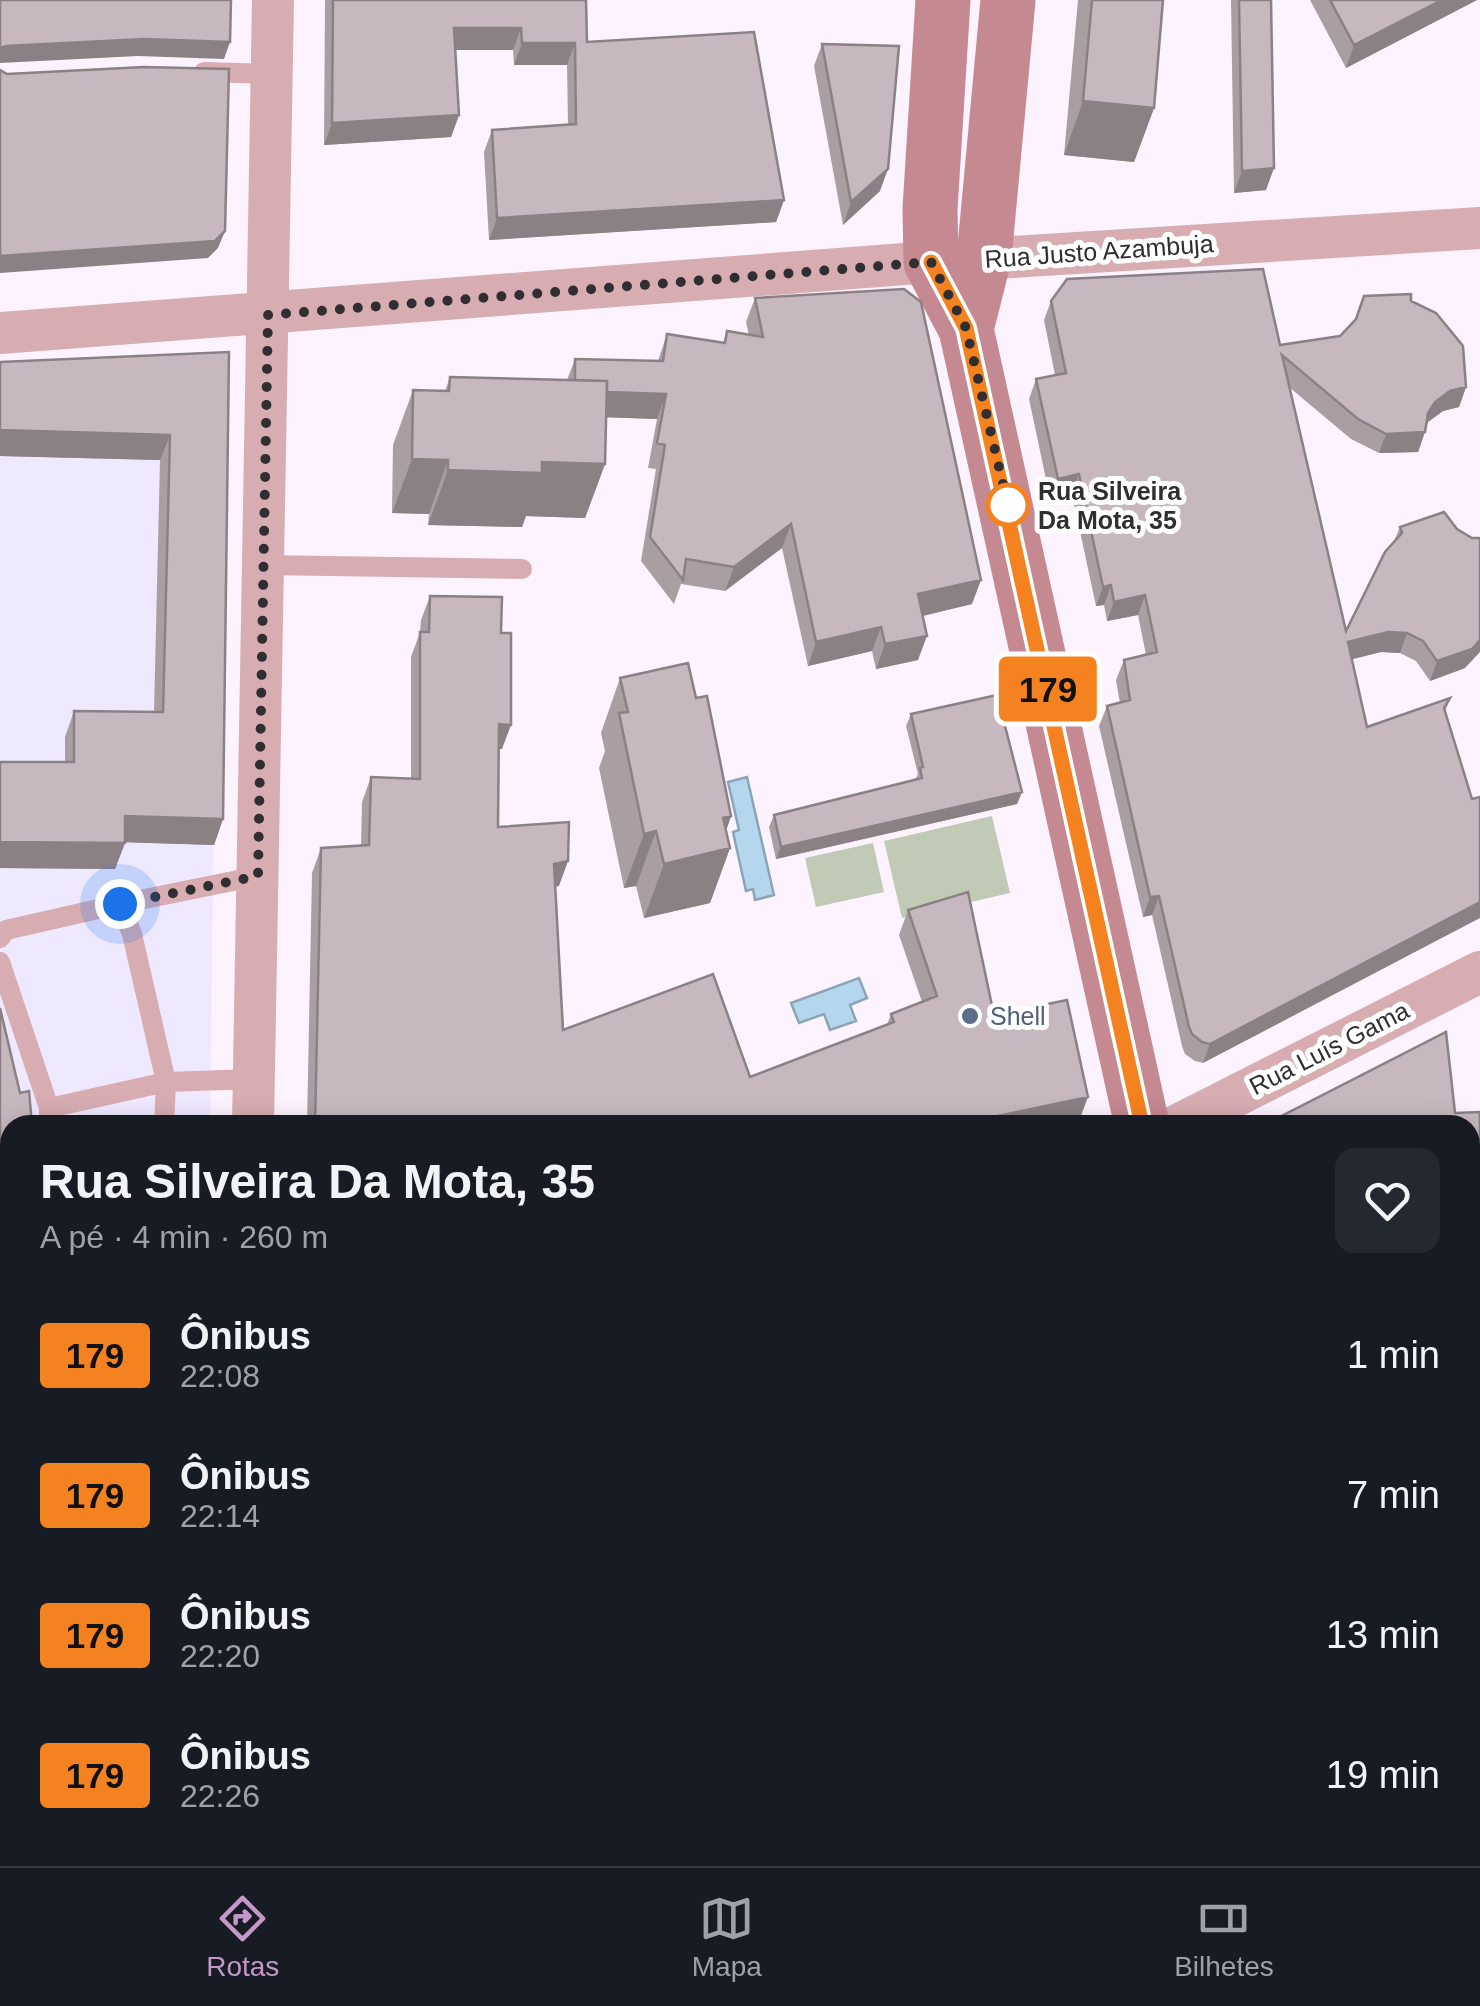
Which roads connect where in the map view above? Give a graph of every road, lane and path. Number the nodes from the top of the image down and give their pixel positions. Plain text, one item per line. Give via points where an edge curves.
1 (273, 0) edge
2 (943, 0) edge
3 (1008, 0) edge
4 (176, 71) edge
5 (272, 74) junction
6 (1480, 228) edge
7 (958, 260) junction
8 (268, 315) junction
9 (0, 334) edge
10 (263, 565) junction
11 (522, 569) dead end
12 (258, 876) junction
13 (120, 904) junction
14 (0, 938) edge
15 (0, 962) edge
16 (1480, 972) edge
17 (254, 1079) junction
18 (166, 1082) junction
19 (49, 1115) edge
20 (52, 1115) edge
21 (164, 1115) edge
22 (254, 1115) edge
23 (1140, 1115) edge
24 (1198, 1115) edge

1 - 5 street
2 - 7 main road via 930,209
3 - 7 main road
4 - 5 lane
5 - 8 street
6 - 7 street, Rua Justo Azambuja
7 - 8 street, Rua Justo Azambuja
7 - 23 main road via 966,328
8 - 9 street, Rua Justo Azambuja
8 - 10 street
10 - 11 lane
10 - 12 street
12 - 13 lane
12 - 17 street
13 - 14 lane via 6,930
13 - 18 lane
15 - 19 lane
16 - 24 street, Rua Luís Gama
17 - 18 lane
17 - 22 street
18 - 20 lane
18 - 21 lane

